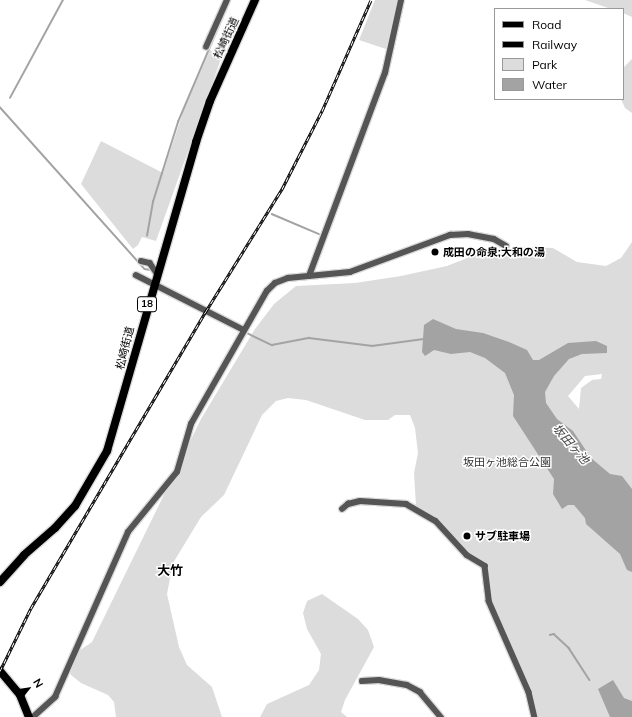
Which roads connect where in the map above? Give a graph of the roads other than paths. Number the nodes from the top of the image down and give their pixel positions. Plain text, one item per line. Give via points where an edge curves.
1 (227, 0) edge
2 (255, 0) edge
3 (401, 0) edge
4 (206, 47) dead end
5 (506, 246) dead end
6 (142, 261) dead end
7 (156, 272) junction
8 (136, 275) dead end
9 (309, 276) junction
10 (153, 284) junction
11 (244, 330) junction
12 (342, 509) dead end
13 (0, 582) edge
14 (0, 671) edge
15 (362, 681) dead end
16 (29, 717) edge
17 (33, 717) edge
18 (440, 717) edge
19 (535, 717) edge

1 - 4 street
2 - 7 main road, 松崎街道 / 18 via 210,101
3 - 9 street via 384,73
5 - 9 street via 490,238 468,234 450,235 350,272
6 - 7 street via 150,263
7 - 10 main road, 松崎街道 / 18
8 - 10 street
9 - 11 street via 288,278 275,283 259,302
10 - 11 street
10 - 13 main road, 松崎街道 / 18 via 122,404 107,451 95,475 76,506 24,555
11 - 17 street via 191,424 177,472 128,532 55,697
12 - 19 street via 357,501 406,504 436,521 467,555 485,566 490,601 529,692
14 - 16 main road via 20,695
15 - 18 street via 379,680 407,685 420,692

